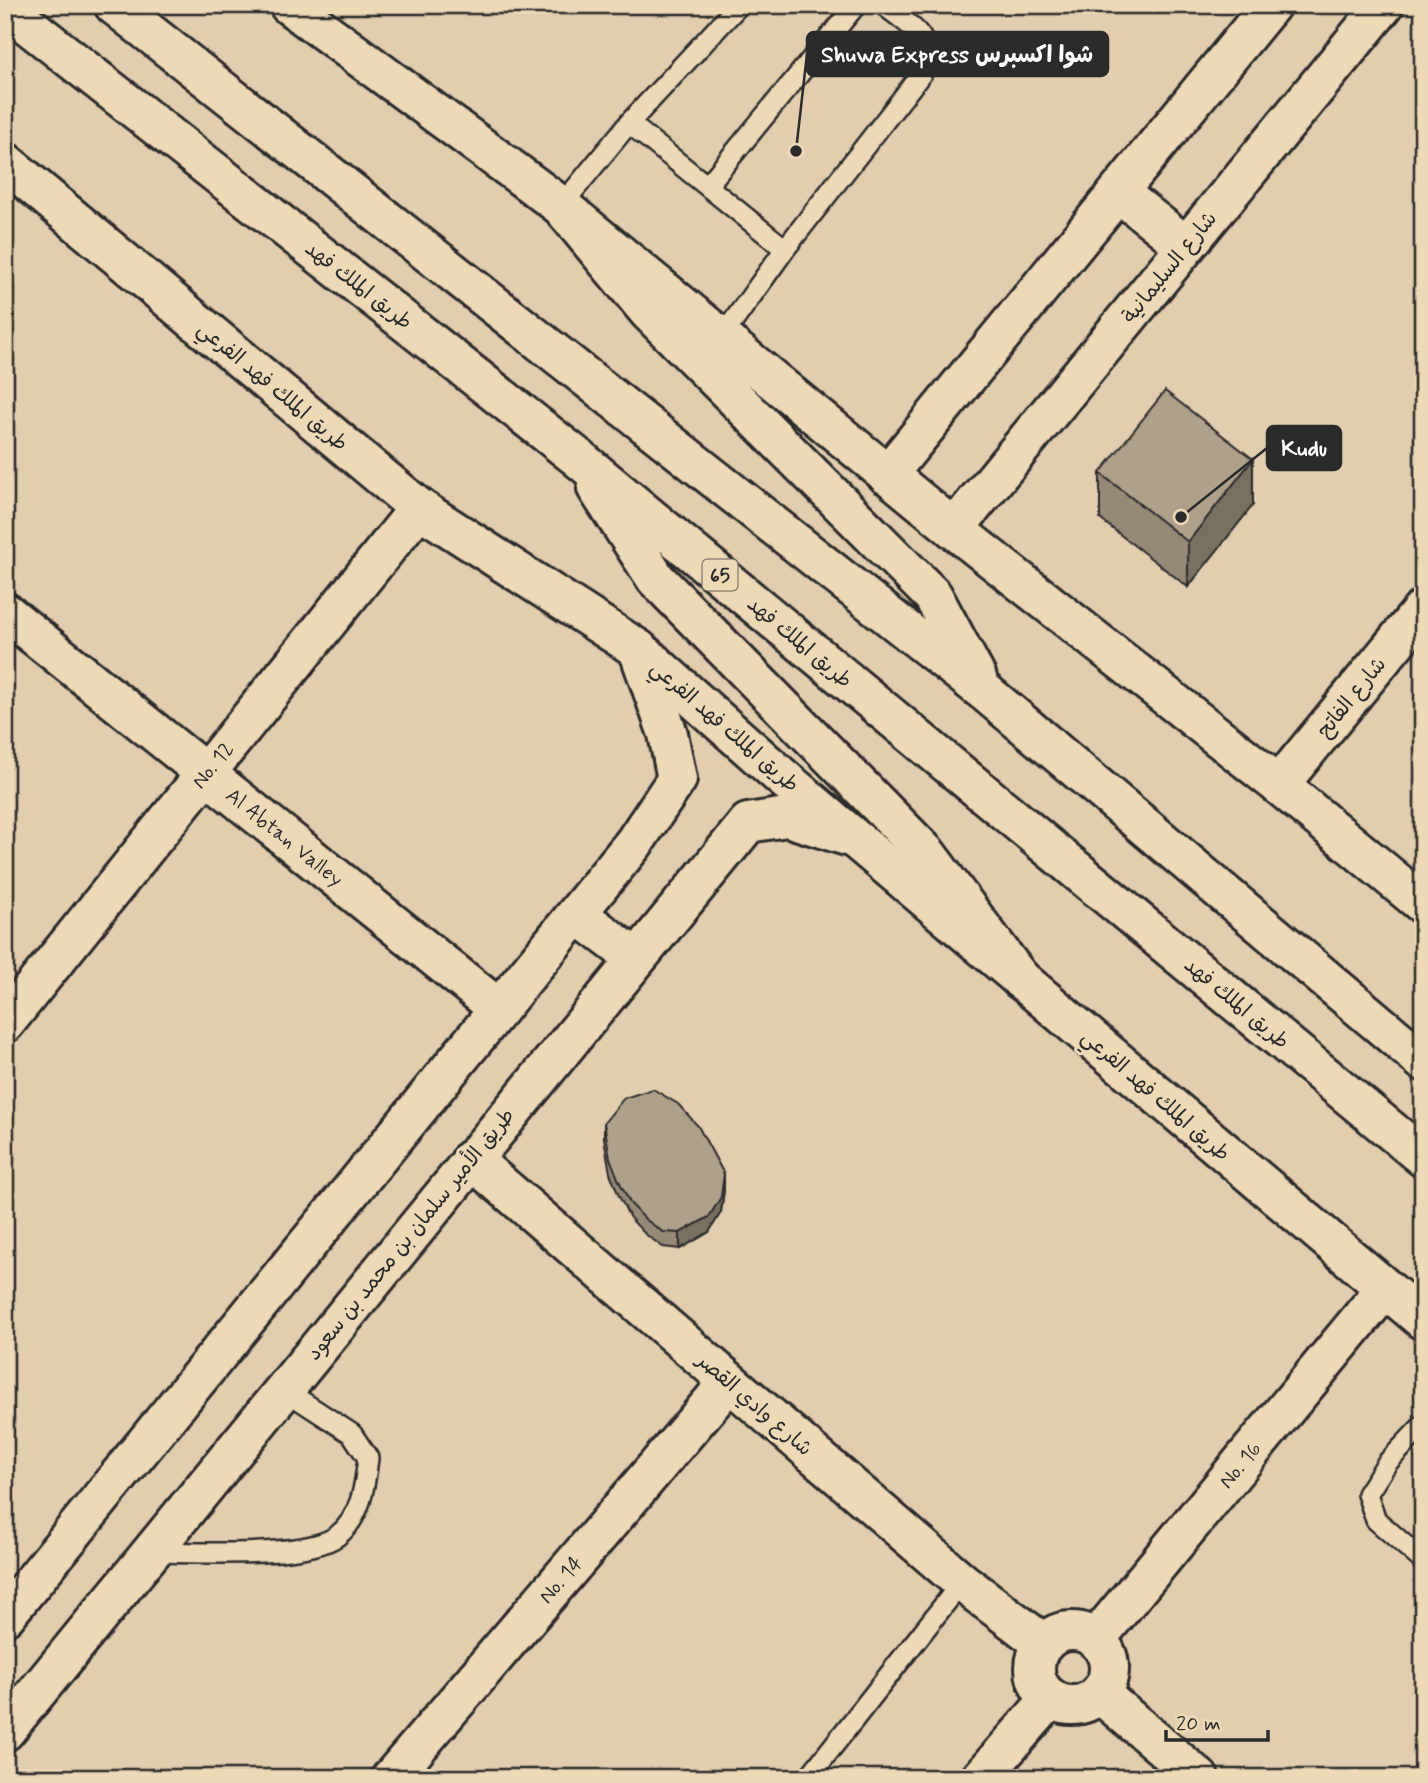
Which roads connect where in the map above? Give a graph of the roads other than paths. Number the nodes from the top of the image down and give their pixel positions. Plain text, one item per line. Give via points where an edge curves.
1 (114, 5) edge
2 (289, 5) edge
3 (739, 5) edge
4 (856, 5) edge
5 (884, 5) edge
6 (1271, 5) edge
7 (1384, 5) edge
8 (5, 6) edge
9 (629, 122) junction
10 (7, 166) edge
11 (707, 186) junction
12 (1118, 192) junction
13 (561, 206) junction
14 (1186, 246) junction
15 (785, 249) junction
16 (722, 337) junction
17 (577, 457) junction
18 (887, 475) junction
19 (419, 508) junction
20 (954, 529) junction
21 (1423, 608) edge
22 (5, 612) edge
23 (638, 649) junction
24 (985, 692) junction
25 (205, 776) junction
26 (1279, 785) junction
27 (853, 838) junction
28 (1423, 904) edge
29 (577, 914) junction
30 (635, 958) junction
31 (1021, 980) junction
32 (499, 1009) junction
33 (5, 1023) edge
34 (1423, 1061) edge
35 (1423, 1157) edge
36 (471, 1159) junction
37 (1384, 1290) junction
38 (1423, 1320) edge
39 (729, 1382) junction
40 (283, 1389) junction
41 (1423, 1425) edge
42 (150, 1552) junction
43 (1423, 1561) edge
44 (962, 1582) junction
45 (5, 1616) edge
46 (1096, 1639) junction
47 (1044, 1644) junction
48 (1100, 1693) junction
49 (1051, 1698) junction
50 (5, 1731) edge
51 (391, 1778) edge
52 (808, 1778) edge
53 (981, 1778) edge
54 (1199, 1778) edge

1 - 24 main road
2 - 13 main road
3 - 9 lane
4 - 11 lane
5 - 15 lane via 924,39 928,56 922,73
6 - 12 main road
7 - 14 main road, شارع السليمانية
8 - 17 main road, طريق الملك فهد / 65
9 - 11 lane
9 - 13 lane
10 - 19 main road, طريق الملك فهد الفرعي
11 - 15 lane
12 - 14 main road
12 - 18 main road
13 - 16 main road
13 - 24 main road via 648,311 933,596
14 - 20 main road, شارع السليمانية
15 - 16 lane
16 - 18 main road
17 - 31 main road via 656,579 926,853
17 - 35 main road, طريق الملك فهد / 65
18 - 20 main road
19 - 23 main road, طريق الملك فهد الفرعي
19 - 25 main road, No. 12
20 - 26 main road
21 - 26 main road, شارع الفاتح
22 - 25 main road, Al Abtan Valley
23 - 27 main road, طريق الملك فهد الفرعي
23 - 29 main road via 668,734 677,779 634,843
24 - 34 main road
25 - 32 main road, Al Abtan Valley
25 - 33 main road, No. 12
26 - 28 main road
27 - 30 main road, طريق الأمير سلمان بن محمد بن سعود via 787,817 748,823
27 - 31 main road, طريق الملك فهد الفرعي
29 - 30 main road
29 - 32 main road
30 - 36 main road, طريق الأمير سلمان بن محمد بن سعود
31 - 37 main road, طريق الملك فهد الفرعي
32 - 45 main road
36 - 39 main road, شارع وادي القصر
36 - 40 main road, طريق الأمير سلمان بن محمد بن سعود
37 - 38 main road, طريق الملك فهد الفرعي
37 - 46 main road, No. 16
39 - 44 main road, شارع وادي القصر
39 - 51 main road, No. 14
40 - 42 main road, طريق الأمير سلمان بن محمد بن سعود
40 - 42 lane via 352,1434 368,1458 354,1517 338,1535 321,1544 281,1551
41 - 43 lane via 1387,1462 1367,1494 1376,1520
42 - 50 main road, طريق الأمير سلمان بن محمد بن سعود
44 - 47 main road, شارع وادي القصر
44 - 52 lane
46 - 47 main road via 1071,1630
46 - 48 main road via 1109,1660
47 - 49 main road via 1035,1662 1035,1675
48 - 49 main road via 1073,1705
48 - 54 main road
49 - 53 main road

